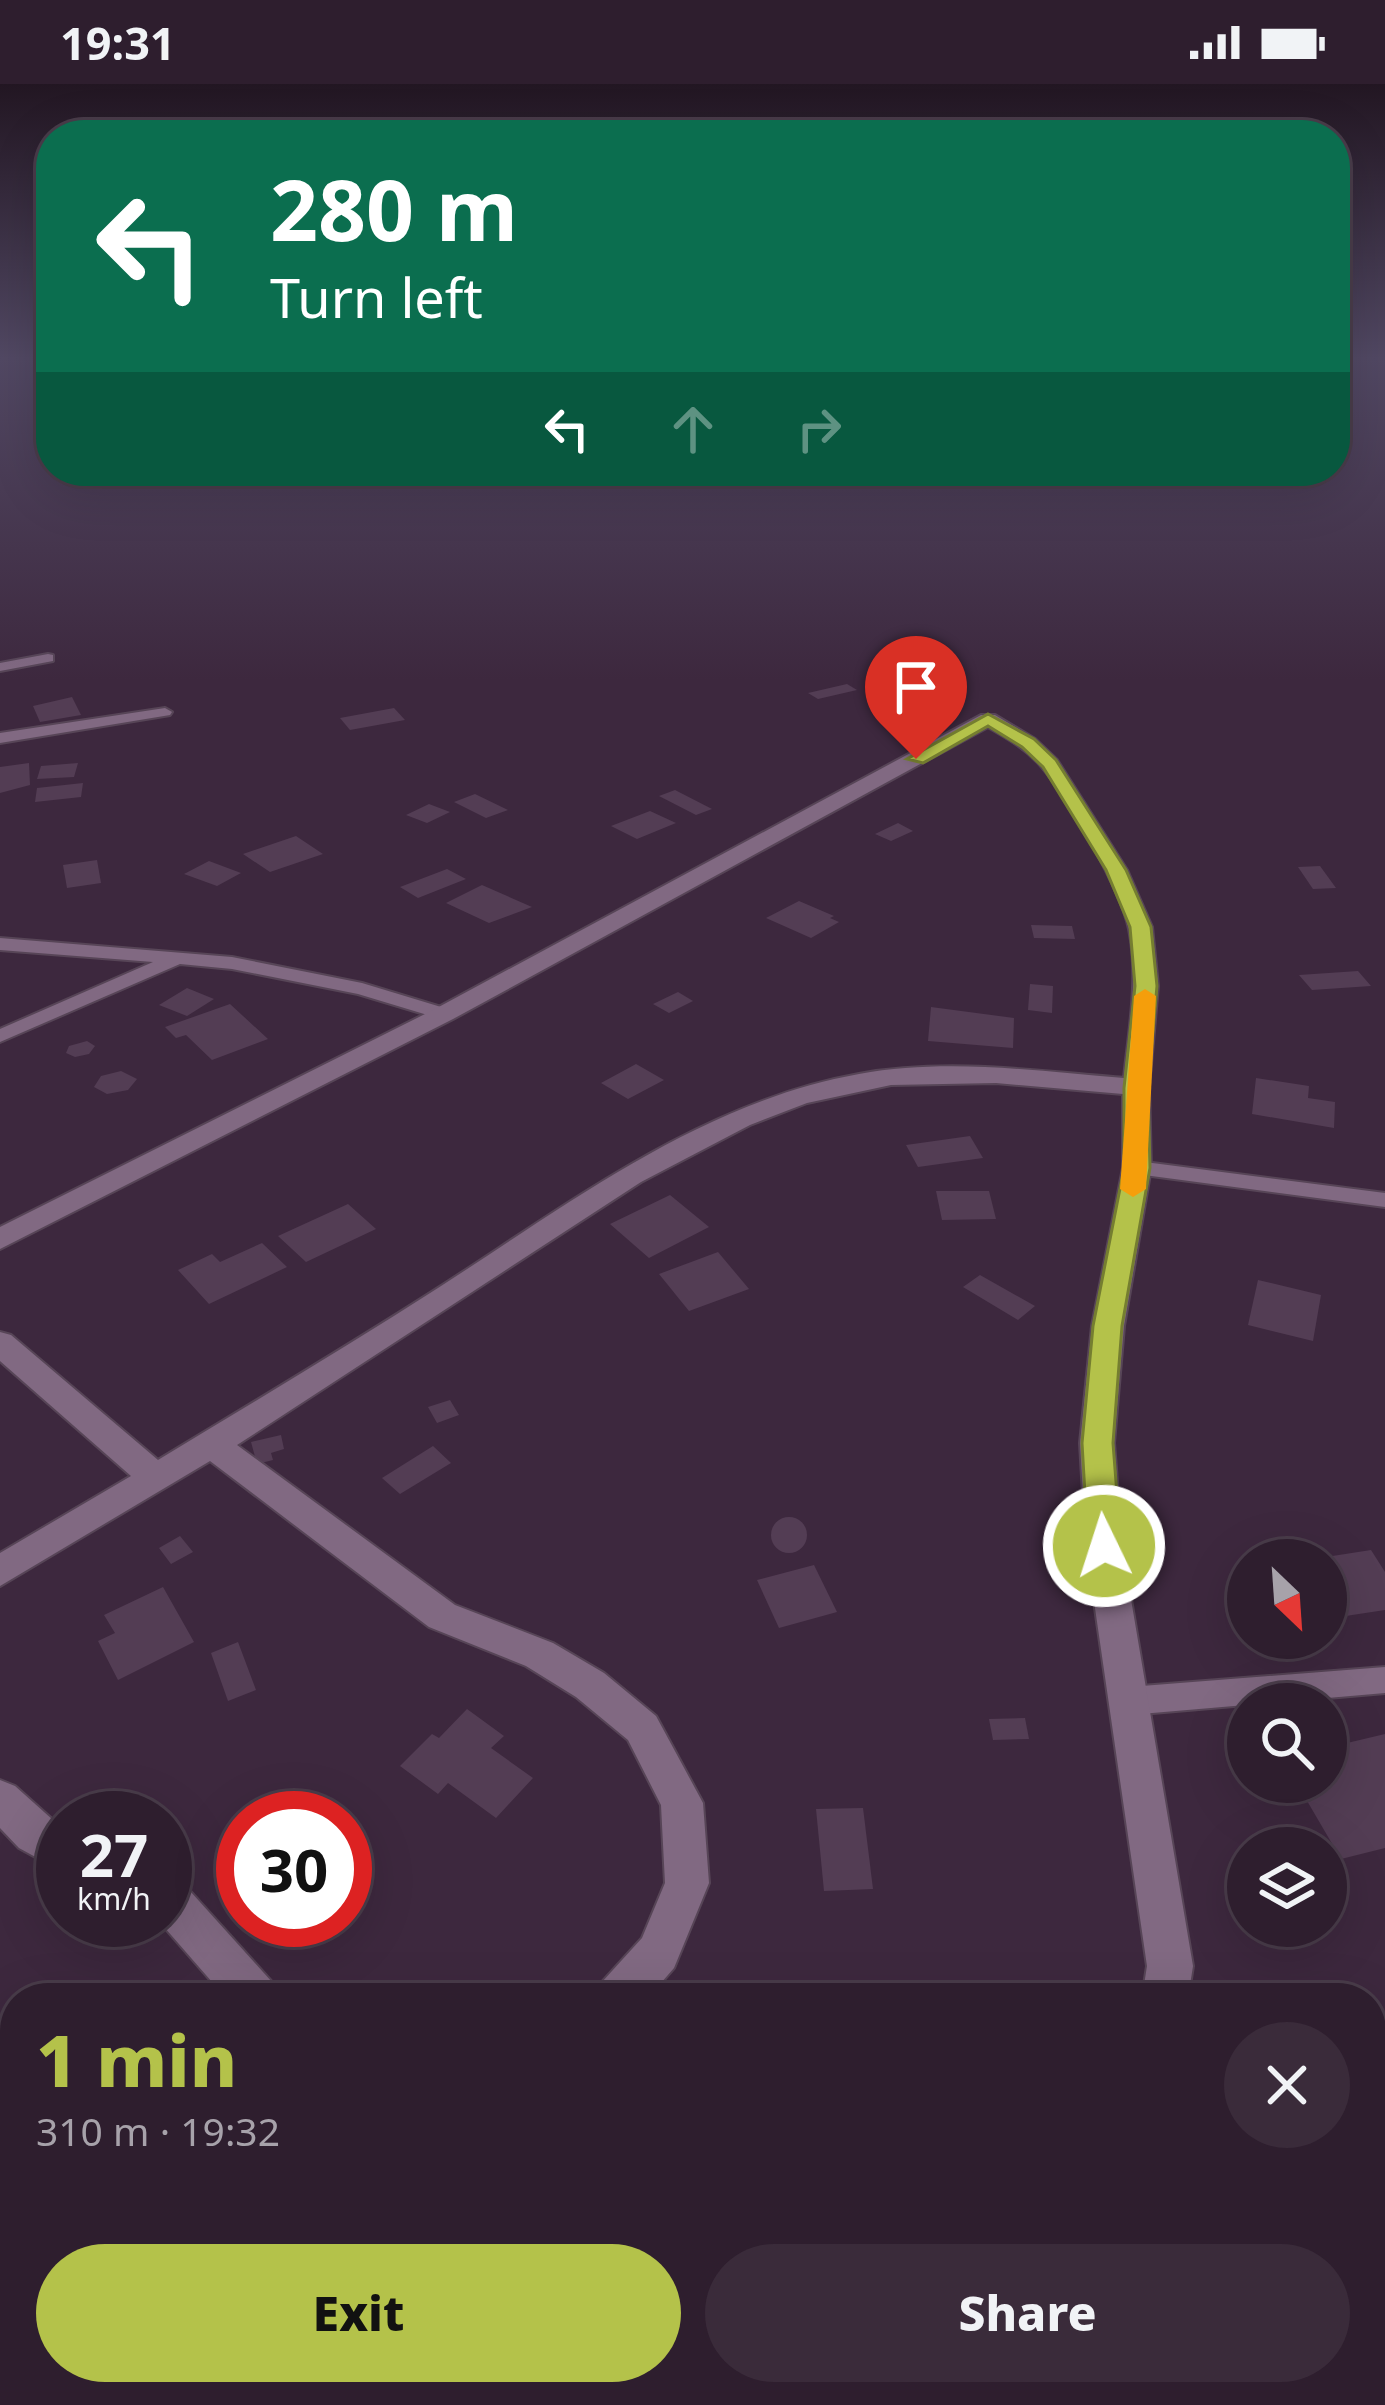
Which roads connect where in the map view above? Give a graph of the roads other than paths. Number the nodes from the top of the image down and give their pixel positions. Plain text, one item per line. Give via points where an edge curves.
1 (48, 658) dead end
2 (0, 668) edge
3 (165, 712) dead end
4 (0, 738) edge
5 (0, 944) edge
6 (180, 957) junction
7 (444, 1015) junction
8 (0, 1036) edge
9 (1136, 1088) junction
10 (1137, 1168) junction
11 (1385, 1200) edge
12 (0, 1239) edge
13 (0, 1343) edge
14 (214, 1446) junction
15 (156, 1478) junction
16 (0, 1571) edge
17 (1385, 1680) edge
18 (1129, 1701) junction
19 (0, 1798) edge
20 (36, 1835) edge
21 (192, 1926) edge
22 (243, 1983) edge
23 (631, 1983) edge
24 (1168, 1983) edge

1 - 2 lane
3 - 4 lane
5 - 6 lane
6 - 7 lane via 362,988
6 - 8 lane
7 - 9 street via 988,719 1050,764 1116,870 1140,927 1146,986
7 - 12 street
9 - 10 street
9 - 14 street via 898,1075 788,1101 653,1165
10 - 11 lane
10 - 18 street via 1097,1443
13 - 15 street
14 - 15 street
14 - 23 street via 442,1616 539,1654 642,1728 682,1803 686,1883 658,1953
15 - 16 street
17 - 18 lane
18 - 24 street
19 - 20 street
21 - 22 street

